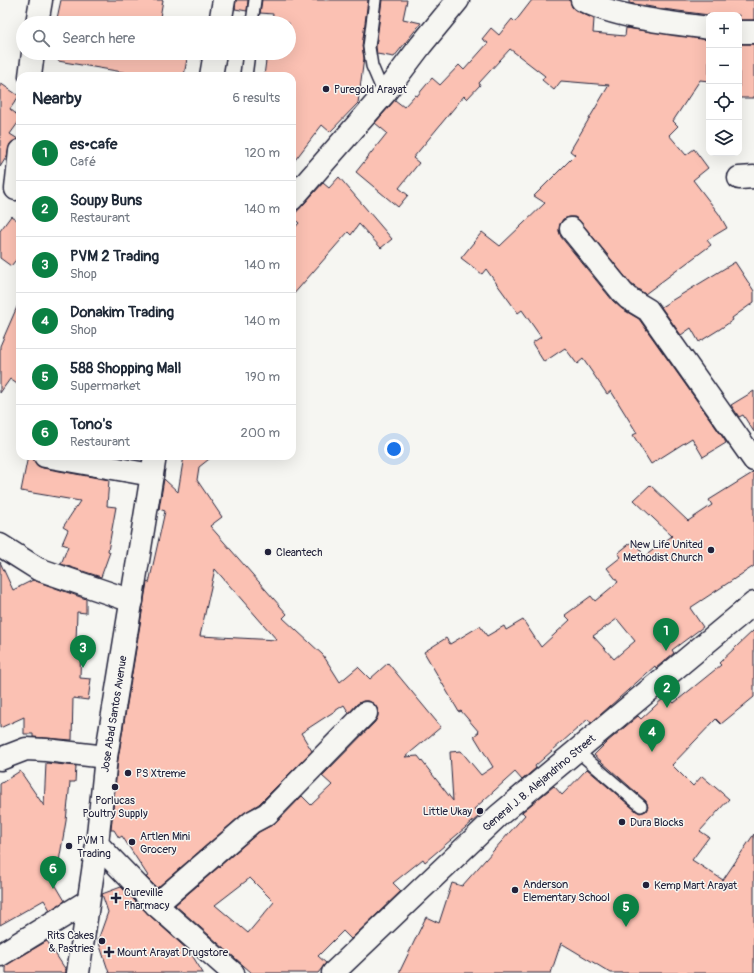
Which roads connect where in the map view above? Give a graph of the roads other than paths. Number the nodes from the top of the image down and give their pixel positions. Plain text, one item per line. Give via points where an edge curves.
1 (41, 0) edge
2 (224, 0) edge
3 (255, 0) edge
4 (375, 0) edge
5 (458, 0) edge
6 (582, 0) edge
7 (38, 16) edge
8 (221, 16) edge
9 (253, 16) edge
10 (706, 28) edge
11 (742, 32) edge
12 (754, 32) edge
13 (32, 60) edge
14 (214, 60) edge
15 (247, 60) edge
16 (31, 72) edge
17 (212, 72) edge
18 (246, 72) edge
19 (384, 94) junction
20 (16, 168) edge
21 (12, 186) edge
22 (296, 194) edge
23 (571, 229) dead end
24 (93, 460) edge
25 (754, 460) edge
26 (154, 465) edge
27 (0, 545) edge
28 (132, 601) junction
29 (752, 609) edge
30 (366, 713) dead end
31 (577, 751) junction
32 (106, 757) junction
33 (0, 759) edge
34 (641, 806) dead end
35 (97, 844) junction
36 (88, 902) junction
37 (156, 905) junction
38 (0, 955) edge
39 (78, 973) edge
40 (233, 973) edge
41 (333, 973) edge

1 - 7 main road
2 - 8 main road
3 - 9 lane
4 - 19 lane via 369,47 372,66
5 - 19 main road
6 - 10 main road via 598,8
11 - 12 main road
13 - 16 main road
14 - 17 main road
15 - 18 lane
19 - 22 main road
20 - 21 main road
23 - 25 main road via 622,292 648,310
24 - 26 main road
26 - 28 main road, Jose Abad Santos Avenue
27 - 28 main road via 38,569
28 - 32 main road, Jose Abad Santos Avenue
29 - 31 main road, General J. B. Alejandrino Street
30 - 37 main road via 267,814 252,822
31 - 34 lane
31 - 41 main road, General J. B. Alejandrino Street via 498,816
32 - 33 main road via 26,749
32 - 35 main road, Jose Abad Santos Avenue
35 - 36 main road, Jose Abad Santos Avenue
35 - 37 main road
36 - 38 main road
36 - 39 main road, Jose Abad Santos Avenue
37 - 40 main road

